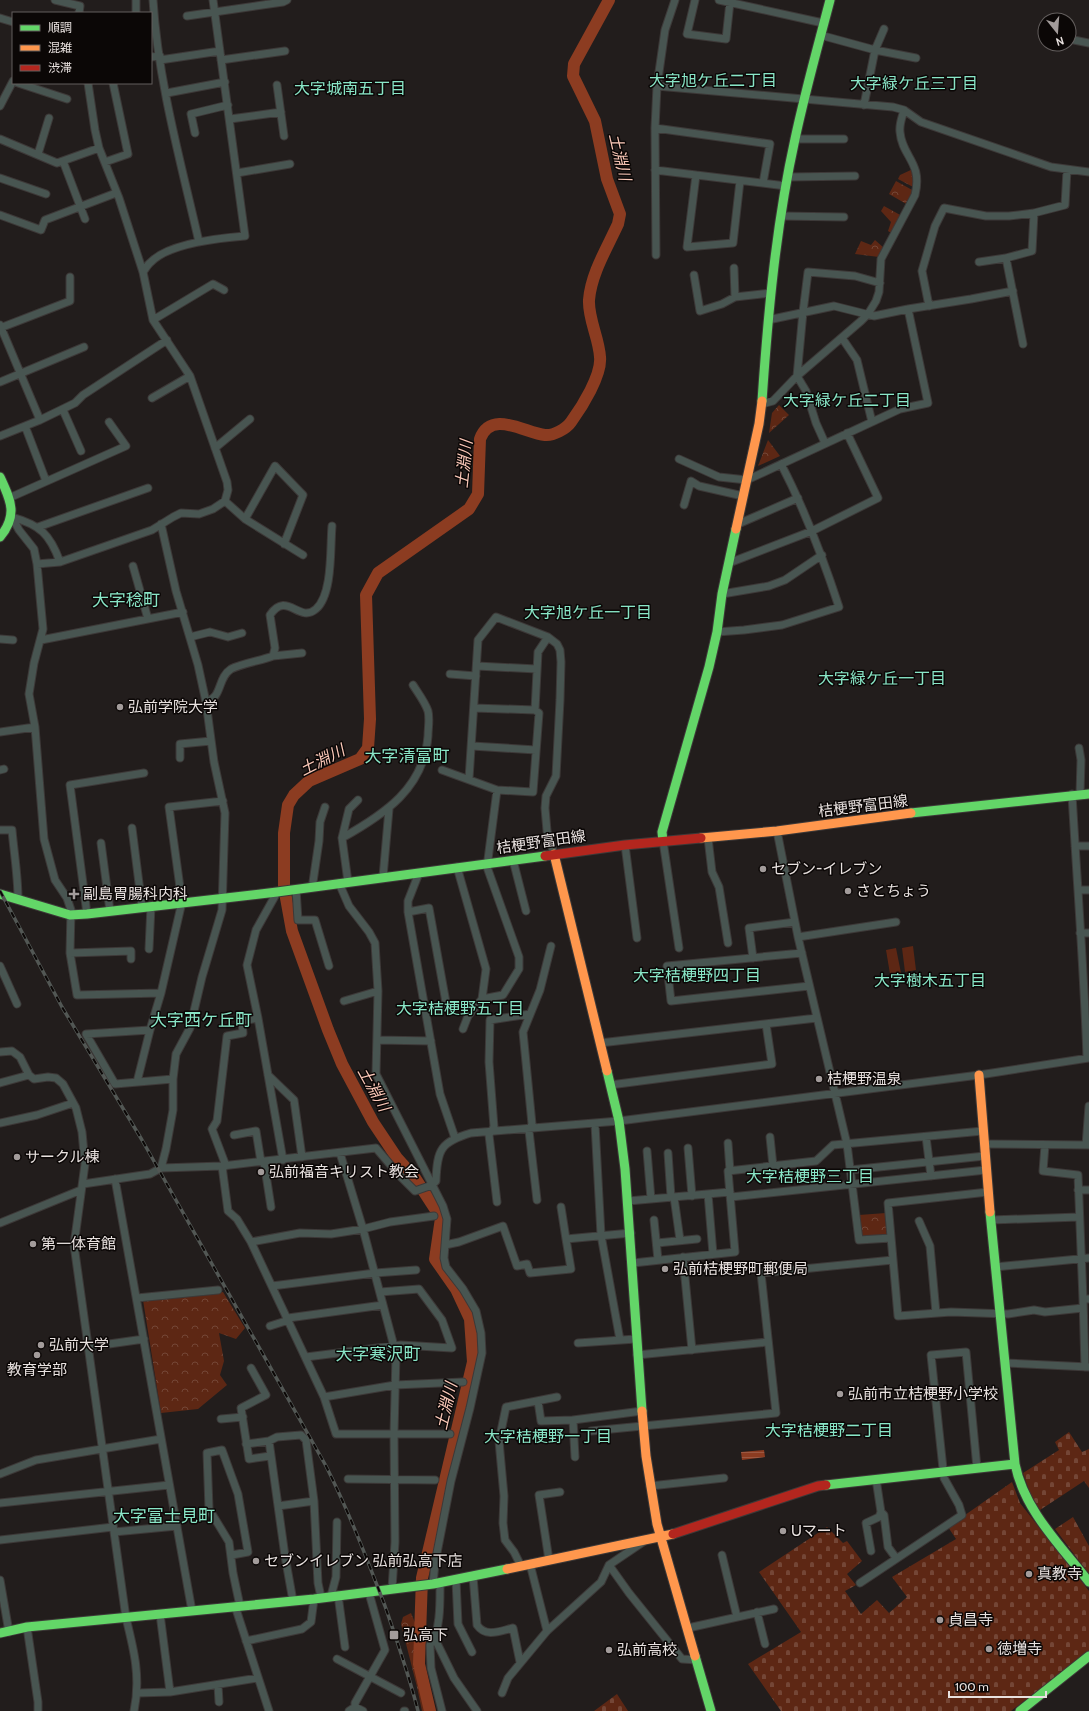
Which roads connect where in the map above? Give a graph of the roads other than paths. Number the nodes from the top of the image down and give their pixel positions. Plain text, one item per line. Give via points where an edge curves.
1 (55, 0) edge
2 (136, 0) edge
3 (153, 0) edge
4 (213, 0) edge
5 (287, 0) edge
6 (675, 0) edge
7 (695, 0) edge
8 (720, 0) edge
9 (830, 0) edge
10 (730, 2) junction
11 (214, 11) junction
12 (79, 12) edge
13 (136, 12) edge
14 (187, 16) dead end
15 (0, 18) edge
16 (12, 22) edge
17 (823, 23) junction
18 (884, 29) dead end
19 (820, 35) junction
20 (1077, 41) edge
21 (1089, 43) edge
22 (875, 50) junction
23 (220, 51) junction
24 (285, 52) dead end
25 (152, 57) edge
26 (160, 58) junction
27 (916, 58) dead end
28 (221, 60) junction
29 (224, 82) junction
30 (12, 83) edge
31 (21, 84) edge
32 (88, 84) edge
33 (113, 84) edge
34 (277, 85) dead end
35 (657, 86) junction
36 (167, 93) junction
37 (67, 99) dead end
38 (805, 99) junction
39 (228, 105) junction
40 (864, 105) junction
41 (0, 106) edge
42 (904, 110) junction
43 (280, 112) junction
44 (49, 118) dead end
45 (230, 119) junction
46 (655, 128) junction
47 (195, 133) dead end
48 (284, 136) dead end
49 (0, 139) edge
50 (795, 139) junction
51 (844, 139) dead end
52 (99, 148) junction
53 (38, 154) junction
54 (62, 162) junction
55 (105, 162) junction
56 (290, 164) dead end
57 (655, 170) junction
58 (1067, 170) junction
59 (1089, 172) edge
60 (237, 173) junction
61 (696, 175) junction
62 (855, 176) dead end
63 (0, 178) edge
64 (740, 180) junction
65 (787, 182) junction
66 (763, 183) junction
67 (116, 193) junction
68 (46, 194) dead end
69 (80, 206) junction
70 (1034, 213) junction
71 (0, 215) edge
72 (781, 216) junction
73 (844, 217) dead end
74 (85, 219) dead end
75 (199, 242) junction
76 (656, 255) dead end
77 (1006, 258) junction
78 (979, 262) dead end
79 (734, 268) dead end
80 (144, 272) junction
81 (694, 275) dead end
82 (70, 277) dead end
83 (880, 283) junction
84 (224, 290) dead end
85 (1013, 291) junction
86 (771, 293) junction
87 (735, 297) junction
88 (928, 306) junction
89 (908, 309) junction
90 (803, 312) junction
91 (868, 314) junction
92 (153, 320) junction
93 (768, 320) junction
94 (0, 327) edge
95 (842, 338) junction
96 (167, 340) junction
97 (1023, 344) dead end
98 (84, 347) dead end
99 (20, 373) junction
100 (190, 376) junction
101 (797, 376) junction
102 (0, 382) edge
103 (152, 398) dead end
104 (762, 404) junction
105 (63, 410) junction
106 (250, 419) dead end
107 (40, 420) junction
108 (109, 422) dead end
109 (872, 422) junction
110 (25, 426) junction
111 (847, 433) junction
112 (0, 436) edge
113 (825, 443) junction
114 (215, 448) junction
115 (81, 451) dead end
116 (679, 459) dead end
117 (780, 464) junction
118 (0, 477) edge
119 (747, 480) junction
120 (46, 481) junction
121 (148, 488) dead end
122 (743, 496) junction
123 (9, 498) junction
124 (798, 498) junction
125 (225, 501) junction
126 (684, 505) dead end
127 (12, 517) junction
128 (245, 519) junction
129 (161, 524) junction
130 (738, 524) junction
131 (332, 526) dead end
132 (38, 527) junction
133 (812, 531) junction
134 (0, 537) edge
135 (284, 544) junction
136 (303, 555) dead end
137 (822, 555) junction
138 (60, 562) junction
139 (729, 563) junction
140 (37, 564) junction
141 (133, 566) dead end
142 (722, 594) junction
143 (183, 612) junction
144 (148, 619) junction
145 (717, 632) junction
146 (242, 633) dead end
147 (190, 637) junction
148 (548, 637) junction
149 (0, 639) edge
150 (14, 640) dead end
151 (41, 640) junction
152 (302, 654) dead end
153 (273, 656) junction
154 (477, 666) junction
155 (537, 669) junction
156 (450, 674) dead end
157 (476, 676) junction
158 (413, 685) dead end
159 (206, 702) junction
160 (474, 708) junction
161 (535, 710) junction
162 (35, 727) junction
163 (0, 732) edge
164 (211, 741) junction
165 (472, 746) junction
166 (1078, 748) dead end
167 (536, 750) junction
168 (180, 758) dead end
169 (442, 770) dead end
170 (144, 773) dead end
171 (469, 779) junction
172 (497, 790) junction
173 (1080, 794) edge
174 (358, 800) dead end
175 (223, 801) junction
176 (325, 807) dead end
177 (389, 809) junction
178 (132, 828) dead end
179 (0, 830) edge
180 (777, 831) junction
181 (342, 838) junction
182 (708, 838) junction
183 (663, 841) junction
184 (101, 843) dead end
185 (625, 845) junction
186 (1075, 846) junction
187 (1089, 846) edge
188 (554, 854) junction
189 (512, 860) junction
190 (488, 863) junction
191 (457, 867) junction
192 (419, 872) junction
193 (383, 877) junction
194 (343, 883) junction
195 (314, 887) junction
196 (295, 889) junction
197 (1079, 890) junction
198 (1089, 890) edge
199 (278, 892) junction
200 (0, 894) edge
201 (221, 897) junction
202 (18, 899) junction
203 (182, 902) junction
204 (146, 906) junction
205 (110, 911) junction
206 (526, 911) dead end
207 (408, 912) junction
208 (87, 914) junction
209 (70, 915) junction
210 (795, 922) junction
211 (896, 922) dead end
212 (1080, 933) junction
213 (1089, 933) edge
214 (798, 937) junction
215 (637, 938) dead end
216 (728, 943) dead end
217 (552, 946) dead end
218 (679, 948) dead end
219 (149, 949) dead end
220 (70, 953) junction
221 (802, 953) junction
222 (753, 958) junction
223 (131, 959) dead end
224 (0, 966) edge
225 (329, 966) dead end
226 (810, 986) junction
227 (1086, 987) edge
228 (378, 991) junction
229 (161, 993) junction
230 (482, 999) junction
231 (344, 1001) dead end
232 (17, 1004) dead end
233 (426, 1012) junction
234 (530, 1014) junction
235 (1087, 1016) edge
236 (258, 1018) junction
237 (817, 1018) junction
238 (766, 1024) junction
239 (463, 1028) dead end
240 (150, 1030) junction
241 (378, 1040) junction
242 (431, 1041) junction
243 (600, 1043) junction
244 (0, 1052) edge
245 (1088, 1058) edge
246 (29, 1075) junction
247 (268, 1075) junction
248 (979, 1075) junction
249 (173, 1078) junction
250 (137, 1082) junction
251 (0, 1083) edge
252 (610, 1085) junction
253 (834, 1094) junction
254 (73, 1103) junction
255 (1089, 1106) edge
256 (619, 1122) junction
257 (0, 1123) edge
258 (596, 1124) junction
259 (531, 1128) junction
260 (492, 1131) junction
261 (983, 1131) junction
262 (234, 1135) dead end
263 (770, 1137) dead end
264 (926, 1137) junction
265 (455, 1138) junction
266 (728, 1143) dead end
267 (847, 1144) junction
268 (984, 1144) junction
269 (1045, 1145) junction
270 (1088, 1145) edge
271 (688, 1148) dead end
272 (647, 1151) dead end
273 (340, 1153) junction
274 (668, 1153) dead end
275 (985, 1156) junction
276 (302, 1157) junction
277 (283, 1160) junction
278 (263, 1162) junction
279 (929, 1162) junction
280 (224, 1166) junction
281 (773, 1166) junction
282 (161, 1168) junction
283 (850, 1170) junction
284 (986, 1170) junction
285 (730, 1171) junction
286 (931, 1176) junction
287 (115, 1180) junction
288 (852, 1185) junction
289 (430, 1186) junction
290 (82, 1187) junction
291 (1078, 1190) junction
292 (1089, 1190) edge
293 (988, 1192) junction
294 (708, 1194) junction
295 (730, 1195) junction
296 (692, 1196) junction
297 (673, 1197) junction
298 (651, 1199) junction
299 (536, 1200) dead end
300 (628, 1201) junction
301 (497, 1202) dead end
302 (271, 1207) dead end
303 (561, 1207) dead end
304 (434, 1216) dead end
305 (1079, 1217) junction
306 (654, 1220) dead end
307 (991, 1220) junction
308 (918, 1221) dead end
309 (0, 1223) edge
310 (363, 1229) junction
311 (631, 1233) junction
312 (601, 1235) junction
313 (891, 1238) junction
314 (566, 1239) junction
315 (697, 1239) dead end
316 (680, 1240) junction
317 (251, 1242) junction
318 (657, 1243) junction
319 (445, 1245) junction
320 (713, 1254) junction
321 (683, 1257) junction
322 (1086, 1258) edge
323 (658, 1260) junction
324 (893, 1260) junction
325 (633, 1263) junction
326 (995, 1267) junction
327 (416, 1270) dead end
328 (375, 1273) junction
329 (272, 1286) junction
330 (218, 1290) dead end
331 (380, 1292) junction
332 (137, 1298) junction
333 (1086, 1299) edge
334 (383, 1305) junction
335 (1083, 1308) junction
336 (936, 1313) junction
337 (1000, 1313) junction
338 (288, 1319) junction
339 (270, 1326) dead end
340 (144, 1339) junction
341 (636, 1339) junction
342 (620, 1340) junction
343 (768, 1342) junction
344 (578, 1343) dead end
345 (394, 1346) junction
346 (88, 1347) junction
347 (692, 1350) junction
348 (637, 1355) junction
349 (306, 1357) junction
350 (1005, 1363) junction
351 (1087, 1367) edge
352 (251, 1368) dead end
353 (463, 1382) dead end
354 (395, 1385) junction
355 (324, 1397) junction
356 (557, 1397) dead end
357 (538, 1401) junction
358 (642, 1411) junction
359 (243, 1417) junction
360 (221, 1419) dead end
361 (573, 1420) junction
362 (644, 1427) junction
363 (591, 1431) dead end
364 (394, 1434) junction
365 (450, 1434) dead end
366 (161, 1439) junction
367 (269, 1441) junction
368 (246, 1444) junction
369 (102, 1449) junction
370 (270, 1456) junction
371 (575, 1458) dead end
372 (1015, 1464) junction
373 (977, 1468) junction
374 (944, 1472) junction
375 (0, 1474) edge
376 (724, 1478) dead end
377 (876, 1479) junction
378 (348, 1480) dead end
379 (395, 1480) junction
380 (435, 1480) dead end
381 (169, 1486) junction
382 (650, 1486) junction
383 (108, 1491) junction
384 (560, 1492) dead end
385 (314, 1501) junction
386 (0, 1503) edge
387 (278, 1506) junction
388 (881, 1512) junction
389 (337, 1522) dead end
390 (177, 1526) junction
391 (114, 1530) junction
392 (660, 1537) junction
393 (0, 1540) edge
394 (645, 1541) junction
395 (871, 1551) dead end
396 (232, 1555) junction
397 (722, 1555) dead end
398 (896, 1558) junction
399 (549, 1560) junction
400 (525, 1565) junction
401 (610, 1565) junction
402 (473, 1576) junction
403 (0, 1580) edge
404 (456, 1580) junction
405 (860, 1582) dead end
406 (1089, 1582) edge
407 (434, 1584) junction
408 (392, 1590) junction
409 (368, 1593) junction
410 (334, 1596) junction
411 (318, 1598) junction
412 (294, 1601) junction
413 (238, 1606) junction
414 (774, 1609) dead end
415 (192, 1611) junction
416 (757, 1612) junction
417 (160, 1614) junction
418 (737, 1617) junction
419 (126, 1618) junction
420 (27, 1627) junction
421 (688, 1628) junction
422 (547, 1631) junction
423 (4, 1633) edge
424 (435, 1639) junction
425 (246, 1641) junction
426 (765, 1644) dead end
427 (345, 1647) dead end
428 (472, 1652) dead end
429 (1089, 1656) edge
430 (338, 1659) dead end
431 (697, 1660) junction
432 (520, 1662) junction
433 (370, 1677) junction
434 (258, 1678) junction
435 (218, 1685) junction
436 (170, 1692) junction
437 (138, 1693) junction
438 (401, 1693) dead end
439 (502, 1693) dead end
440 (219, 1702) dead end
441 (352, 1709) edge
442 (38, 1711) edge
443 (134, 1711) edge
444 (269, 1711) edge
445 (363, 1711) edge
446 (442, 1711) edge
447 (477, 1711) edge
448 (711, 1711) edge
449 (1020, 1711) edge

1 - 12 street via 80,6
2 - 13 street
3 - 26 street
4 - 11 street
5 - 11 street
6 - 35 street via 665,30
7 - 10 street via 687,34 726,39
8 - 10 street
9 - 17 street
10 - 17 street
11 - 14 street
11 - 23 street
15 - 16 street
17 - 19 street
18 - 22 street
19 - 22 street
19 - 38 street
20 - 21 street
22 - 27 street
22 - 40 street
23 - 26 street
23 - 28 street
24 - 28 street
25 - 26 street
26 - 36 street
28 - 29 street
29 - 36 street
29 - 39 street
30 - 41 street
31 - 37 street
32 - 52 street
33 - 55 street via 128,154
34 - 43 street
35 - 38 street
35 - 46 street
36 - 75 street via 178,155
38 - 40 street
38 - 50 street
39 - 45 street
39 - 47 street via 191,114
40 - 42 street
42 - 58 street via 921,122
42 - 83 street via 900,134 914,164 917,186 915,195 881,259
43 - 45 street
43 - 48 street
44 - 53 street
45 - 60 street
46 - 57 street
46 - 66 street via 770,144
49 - 53 street
50 - 51 street
50 - 65 street
52 - 54 street
52 - 55 street
53 - 54 street via 56,163
54 - 69 street
55 - 67 street
56 - 60 street
57 - 61 street
57 - 76 street
58 - 59 street
58 - 70 street via 1065,205
60 - 75 street via 245,236
61 - 64 street
61 - 64 street via 687,247 733,243
62 - 65 street
63 - 68 street
64 - 66 street
65 - 66 street
65 - 72 street
67 - 69 street
67 - 80 street
69 - 71 street via 45,220 42,230
69 - 74 street
70 - 77 street via 1032,251
70 - 88 street via 986,216 944,208 935,226 922,271
72 - 73 street
72 - 86 street
75 - 80 street via 159,256 150,262
77 - 78 street
77 - 85 street
79 - 87 street
80 - 92 street
81 - 87 street via 700,311
82 - 94 street via 70,301
83 - 90 street via 855,276 808,272
83 - 91 street via 876,301
84 - 92 street via 213,284
85 - 88 street
85 - 97 street
86 - 87 street
86 - 93 street
88 - 89 street
89 - 91 street via 874,316
89 - 109 street via 928,403 900,409
90 - 91 street via 834,306
90 - 93 street
90 - 101 street
91 - 95 street
92 - 96 street
93 - 104 street
94 - 99 street
95 - 101 street
95 - 109 street via 857,360
96 - 100 street
96 - 105 street
98 - 99 street
99 - 102 street
99 - 107 street
100 - 103 street
100 - 114 street
101 - 104 street via 773,401
101 - 113 street via 806,391
104 - 119 street
105 - 107 street
105 - 115 street
106 - 114 street
107 - 110 street
108 - 120 street via 126,446
109 - 111 street
110 - 112 street
110 - 120 street
111 - 113 street
111 - 133 street via 878,498
113 - 117 street
114 - 125 street via 227,482
116 - 119 street via 719,477
117 - 119 street
117 - 124 street
118 - 123 street
119 - 122 street
120 - 123 street
121 - 132 street
122 - 126 street via 699,486 691,481
122 - 130 street
123 - 127 street
124 - 130 street
124 - 133 street
125 - 128 street
125 - 129 street via 213,510 199,514 181,513
127 - 132 street
127 - 134 street
127 - 140 street via 34,549
128 - 135 street
128 - 135 street via 276,466 303,495
129 - 138 street via 152,530
129 - 143 street
130 - 139 street
131 - 153 street via 328,580 324,597 310,613 302,613 287,605 275,608 270,615 275,648
132 - 138 street via 54,545
133 - 137 street
133 - 139 street
135 - 136 street
137 - 142 street via 785,580 769,586
137 - 145 street via 839,608 782,625
138 - 140 street
139 - 142 street
140 - 151 street via 43,629
141 - 144 street
142 - 145 street
143 - 144 street
143 - 147 street
144 - 151 street
145 - 183 street via 699,707 662,832
146 - 147 street via 228,637 210,632
147 - 159 street
148 - 154 street via 496,617 478,640
148 - 155 street via 538,652
148 - 188 street via 557,644 561,662 556,776 546,796 545,808 547,831
149 - 150 street
151 - 162 street via 29,694
152 - 153 street
153 - 159 street via 232,669 224,676 216,697
154 - 155 street
154 - 157 street
155 - 161 street
156 - 157 street
157 - 160 street
158 - 177 street via 427,710 429,720 426,752 419,771
159 - 164 street
160 - 161 street
160 - 165 street
161 - 167 street via 539,714
162 - 163 street
162 - 209 street via 44,839 55,880 67,898
164 - 168 street via 180,744
164 - 175 street
165 - 167 street
165 - 171 street
166 - 173 street via 1081,760
167 - 172 street via 533,792
169 - 171 street
170 - 208 street via 70,785
171 - 172 street
172 - 190 street
173 - 180 street, 桔梗野富田線
173 - 186 street
174 - 181 street via 349,809
175 - 201 street via 225,813
175 - 203 street via 169,807
176 - 195 street via 320,822
177 - 181 street
177 - 193 street
178 - 204 street
179 - 202 street via 12,830
180 - 182 street, 桔梗野富田線
180 - 210 street
181 - 194 street
182 - 183 street, 桔梗野富田線
182 - 216 street via 712,872 719,887
183 - 185 street, 桔梗野富田線
183 - 218 street
184 - 205 street
185 - 188 street, 桔梗野富田線
185 - 215 street
186 - 187 street
186 - 197 street
188 - 189 street, 桔梗野富田線
188 - 243 street
189 - 190 street, 桔梗野富田線
189 - 206 street
190 - 191 street, 桔梗野富田線
190 - 230 street via 487,867 519,957 518,969 503,994
191 - 192 street, 桔梗野富田線
191 - 230 street via 486,968
192 - 193 street, 桔梗野富田線
192 - 207 street via 408,901
193 - 194 street, 桔梗野富田線
194 - 195 street, 桔梗野富田線
194 - 228 street via 349,906 375,943
195 - 196 street, 桔梗野富田線
196 - 199 street, 桔梗野富田線
196 - 225 street via 298,920 316,920
197 - 198 street
197 - 212 street
199 - 201 street, 桔梗野富田線
199 - 236 street via 256,930 247,965
200 - 202 street, 桔梗野富田線
201 - 203 street, 桔梗野富田線
201 - 249 street via 222,910 190,1028 176,1054
202 - 209 street, 桔梗野富田線
203 - 204 street, 桔梗野富田線
203 - 229 street
204 - 205 street, 桔梗野富田線
204 - 219 street
205 - 208 street, 桔梗野富田線
207 - 233 street
207 - 233 street via 429,908 447,1008
208 - 209 street, 桔梗野富田線
209 - 220 street
210 - 214 street
210 - 222 street via 749,928
211 - 214 street
212 - 213 street
212 - 227 street
214 - 221 street
217 - 234 street via 540,990
220 - 223 street via 131,951
220 - 229 street via 77,995
221 - 222 street
221 - 226 street
222 - 226 street via 667,966 671,1002
224 - 232 street
226 - 237 street
227 - 235 street
228 - 231 street
228 - 241 street
229 - 240 street
230 - 239 street via 468,1016
233 - 242 street
234 - 259 street via 523,1032
234 - 260 street via 490,1020 489,1062 494,1127
235 - 245 street
236 - 247 street
236 - 280 street via 242,1021 243,1032 227,1036 217,1120 212,1129
237 - 238 street
237 - 253 street
238 - 243 street
238 - 252 street via 772,1064
240 - 250 street
240 - 250 street via 86,1034 115,1084
241 - 242 street
241 - 289 street via 376,1074 401,1121
242 - 265 street via 440,1094
243 - 252 street
244 - 246 street via 12,1051 20,1057
245 - 248 street
246 - 251 street
246 - 254 street via 34,1079 56,1078 63,1084
247 - 276 street via 294,1100
247 - 277 street
248 - 253 street
248 - 261 street
249 - 250 street
249 - 282 street via 173,1110
252 - 256 street
253 - 256 street
253 - 267 street
254 - 257 street via 37,1115
254 - 290 street via 82,1132 85,1164
255 - 270 street
256 - 258 street
256 - 300 street
258 - 259 street
258 - 312 street
259 - 260 street
259 - 299 street via 529,1131
260 - 265 street
260 - 301 street via 489,1135
261 - 264 street
261 - 268 street
262 - 278 street via 256,1131
263 - 281 street
264 - 267 street
264 - 279 street
265 - 289 street via 446,1142 440,1152 436,1181
266 - 285 street
267 - 281 street via 833,1145 816,1161
267 - 283 street
268 - 269 street
268 - 275 street
269 - 270 street
269 - 291 street via 1043,1171 1078,1175
271 - 296 street
272 - 298 street
273 - 276 street
273 - 289 street via 376,1148 415,1191
273 - 310 street
274 - 297 street
275 - 279 street
275 - 284 street
276 - 277 street
277 - 278 street
278 - 280 street
278 - 302 street
279 - 283 street
279 - 286 street
280 - 282 street
280 - 317 street via 228,1211 237,1218
281 - 285 street
282 - 287 street via 150,1174
283 - 288 street
284 - 286 street
284 - 293 street
285 - 295 street
286 - 288 street
287 - 290 street
287 - 332 street
288 - 295 street
288 - 313 street via 859,1240
289 - 319 street via 443,1206 447,1219
290 - 309 street
290 - 346 street via 74,1244
291 - 292 street
291 - 305 street
293 - 307 street
293 - 313 street via 888,1202
294 - 295 street
294 - 296 street
294 - 320 street
295 - 320 street via 736,1252
296 - 297 street
297 - 298 street
297 - 316 street
298 - 300 street
300 - 311 street
303 - 314 street
304 - 310 street via 390,1222
305 - 307 street
305 - 322 street
306 - 318 street
307 - 326 street
308 - 336 street via 930,1246
310 - 317 street via 331,1234 300,1233
310 - 328 street
311 - 312 street
311 - 325 street
312 - 314 street
312 - 342 street
313 - 324 street
314 - 319 street via 571,1269 530,1273 528,1264 517,1266 503,1226
315 - 316 street
316 - 318 street
317 - 329 street
318 - 323 street
319 - 407 street via 446,1267 463,1288 476,1311 482,1353 451,1481 435,1563
320 - 321 street
321 - 323 street
321 - 347 street
322 - 326 street
322 - 333 street
323 - 325 street
324 - 336 street via 898,1316
324 - 343 street via 761,1274
325 - 341 street
326 - 337 street
327 - 328 street
328 - 329 street
328 - 331 street
329 - 338 street
330 - 332 street
331 - 334 street
331 - 345 street via 419,1289 442,1320 452,1348
332 - 340 street
333 - 335 street
334 - 338 street
334 - 345 street
335 - 337 street
335 - 351 street
336 - 337 street
337 - 350 street
338 - 339 street
338 - 349 street
340 - 346 street
340 - 366 street
341 - 342 street
341 - 348 street
342 - 344 street
343 - 347 street
343 - 362 street via 776,1413
345 - 349 street
345 - 354 street
346 - 369 street
347 - 348 street
348 - 358 street
349 - 355 street
350 - 351 street
350 - 372 street
352 - 359 street via 266,1394 241,1408
353 - 354 street
354 - 355 street
354 - 364 street
355 - 364 street via 336,1434
356 - 357 street
357 - 361 street via 541,1421
357 - 400 street via 506,1407 499,1441 505,1540
358 - 361 street
358 - 362 street
359 - 360 street
359 - 368 street
361 - 371 street
362 - 363 street
362 - 382 street
364 - 365 street
364 - 379 street
366 - 369 street
366 - 381 street
367 - 368 street
367 - 370 street
367 - 385 street via 301,1435 306,1440
368 - 370 street via 249,1459
369 - 375 street via 36,1460
369 - 383 street
370 - 387 street
372 - 373 street
372 - 406 street via 1018,1480 1026,1498
373 - 374 street
373 - 374 street via 966,1352 931,1355
374 - 377 street
374 - 398 street via 944,1478 962,1515
376 - 382 street
377 - 388 street
377 - 392 street via 818,1486
378 - 379 street
379 - 380 street
379 - 408 street
381 - 383 street
381 - 390 street
382 - 392 street
383 - 386 street
383 - 391 street
384 - 399 street via 539,1495
385 - 387 street
385 - 411 street
387 - 412 street
388 - 395 street via 879,1517 866,1523
388 - 398 street via 884,1514 888,1547
389 - 410 street via 336,1577 331,1590
390 - 391 street
390 - 415 street
391 - 393 street
391 - 419 street
392 - 394 street
392 - 421 street
394 - 399 street
394 - 401 street
396 - 396 street via 248,1552 238,1494 222,1450 208,1453 209,1509 229,1542
396 - 413 street
397 - 418 street
398 - 405 street
399 - 400 street
400 - 402 street
400 - 422 street
401 - 422 street via 601,1582
401 - 431 street via 682,1659
402 - 404 street
402 - 432 street via 477,1625 490,1634 513,1628
403 - 423 street
404 - 407 street
404 - 428 street via 458,1624
407 - 408 street
407 - 424 street via 439,1608
408 - 409 street
409 - 410 street
409 - 433 street via 385,1650
410 - 411 street
410 - 427 street
411 - 412 street
411 - 425 street via 311,1622 302,1629
412 - 413 street
413 - 415 street
413 - 425 street
414 - 416 street
415 - 417 street
416 - 418 street
416 - 426 street
417 - 419 street
417 - 436 street
418 - 421 street
419 - 420 street
419 - 437 street via 133,1642
420 - 423 street
420 - 442 street
421 - 431 street
422 - 432 street
424 - 446 street via 430,1645 432,1668
424 - 447 street via 454,1678
425 - 434 street
429 - 449 street
430 - 433 street
431 - 448 street
432 - 439 street via 508,1678
433 - 438 street
433 - 441 street
434 - 435 street
434 - 444 street
435 - 436 street
435 - 440 street
436 - 437 street
437 - 443 street
441 - 445 street

